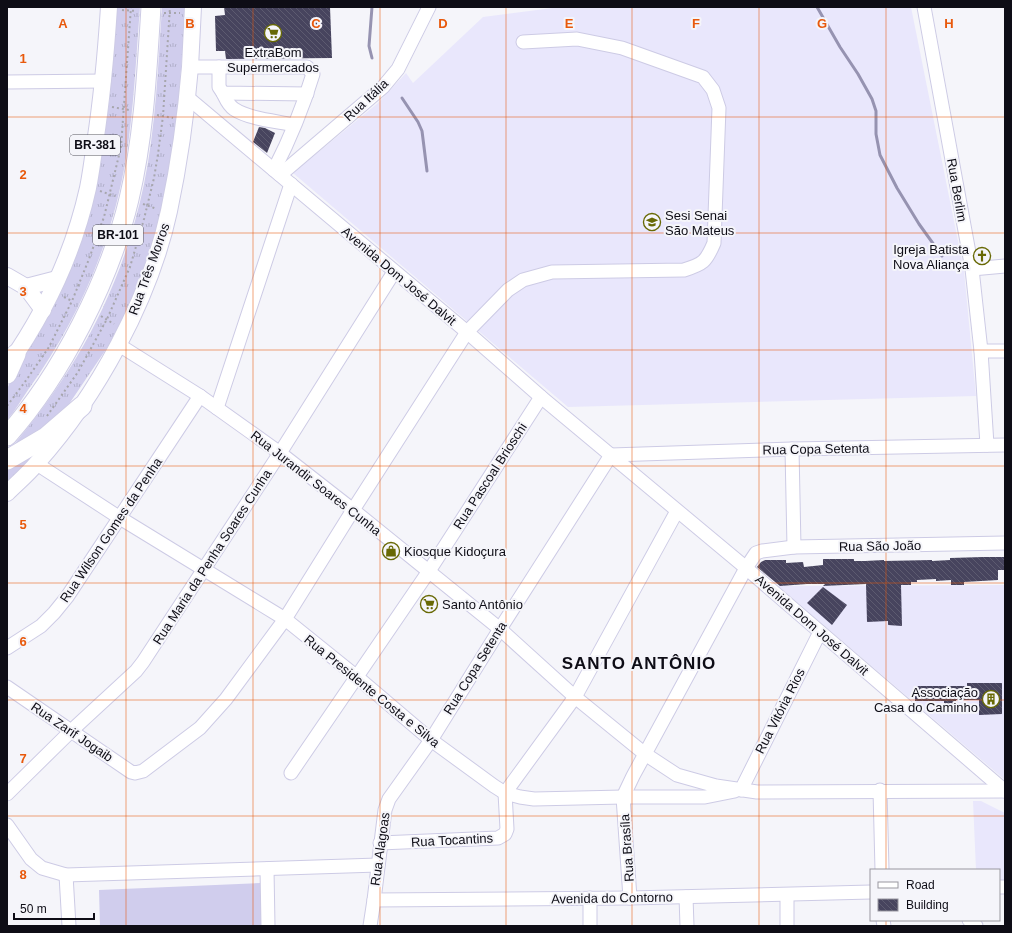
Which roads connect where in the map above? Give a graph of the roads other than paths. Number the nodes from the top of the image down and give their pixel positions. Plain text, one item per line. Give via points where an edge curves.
1 (109, 7) edge
2 (151, 7) edge
3 (193, 7) edge
4 (429, 7) edge
5 (924, 7) edge
6 (523, 42) dead end
7 (190, 67) junction
8 (219, 68) junction
9 (104, 81) junction
10 (7, 82) edge
11 (223, 94) junction
12 (307, 94) junction
13 (187, 97) junction
14 (294, 125) junction
15 (277, 172) junction
16 (291, 184) junction
17 (1005, 266) edge
18 (972, 269) junction
19 (394, 272) junction
20 (7, 276) edge
21 (58, 279) junction
22 (26, 287) junction
23 (43, 310) junction
24 (467, 332) junction
25 (119, 345) junction
26 (981, 351) junction
27 (1005, 351) edge
28 (11, 360) edge
29 (7, 374) edge
30 (200, 396) junction
31 (541, 397) junction
32 (82, 406) junction
33 (217, 408) junction
34 (7, 436) edge
35 (987, 445) junction
36 (1005, 445) edge
37 (792, 449) junction
38 (280, 453) junction
39 (611, 455) junction
40 (7, 460) edge
41 (37, 464) junction
42 (7, 493) edge
43 (353, 510) junction
44 (678, 511) junction
45 (120, 518) junction
46 (1005, 543) edge
47 (794, 547) junction
48 (756, 553) joint
49 (204, 568) junction
50 (746, 568) junction
51 (429, 571) junction
52 (285, 620) junction
53 (500, 629) junction
54 (820, 632) junction
55 (7, 648) edge
56 (357, 677) junction
57 (7, 687) edge
58 (575, 697) junction
59 (71, 731) junction
60 (431, 740) junction
61 (645, 754) junction
62 (291, 773) dead end
63 (740, 790) junction
64 (880, 790) junction
65 (1005, 791) edge
66 (505, 792) junction
67 (7, 794) edge
68 (624, 797) junction
69 (7, 825) edge
70 (380, 843) junction
71 (378, 865) junction
72 (267, 869) junction
73 (882, 869) edge
74 (66, 875) junction
75 (870, 892) edge
76 (787, 895) junction
77 (686, 897) junction
78 (590, 898) junction
79 (630, 898) junction
80 (374, 900) junction
81 (370, 924) edge
82 (69, 926) edge
83 (268, 926) edge
84 (590, 926) edge
85 (687, 926) edge
86 (787, 926) edge

1 - 9 main road, BR-381
2 - 34 highway, BR-101 via 142,125 129,200 118,237 103,279 61,361 32,405
3 - 7 main road, Rua Três Morros
4 - 15 street, Rua Itália via 398,69 383,87
5 - 18 street, Rua Berlim
6 - 24 street via 577,40 622,48 703,77 713,90 719,108 714,243 700,265 684,270 552,272 523,280 508,290
7 - 8 street
7 - 13 main road, Rua Três Morros
8 - 11 street via 219,87
8 - 12 street via 307,67 313,74
9 - 10 street
9 - 21 main road, BR-381 via 88,188 79,222
11 - 12 street
11 - 14 street via 233,108 245,115
12 - 14 street
13 - 15 street, Avenida Dom José Dalvit
13 - 25 main road, Rua Três Morros via 169,212 144,290
14 - 15 street
15 - 16 street, Avenida Dom José Dalvit
16 - 19 street, Avenida Dom José Dalvit
16 - 33 street
17 - 18 street
18 - 26 street, Rua Berlim
19 - 24 street, Avenida Dom José Dalvit
19 - 38 street, Rua Maria da Penha Soares Cunha
20 - 22 main road
21 - 22 main road
21 - 23 main road, BR-381
22 - 23 main road
23 - 28 main road, BR-381
24 - 31 street, Avenida Dom José Dalvit
24 - 43 street
25 - 30 street, Rua Jurandir Soares Cunha
25 - 32 main road, Rua Três Morros
26 - 27 street
26 - 35 street, Rua Berlim
28 - 29 highway
30 - 33 street, Rua Jurandir Soares Cunha
30 - 45 street, Rua Wilson Gomes da Penha
31 - 39 street, Avenida Dom José Dalvit
31 - 51 street, Rua Pascoal Brioschi
32 - 40 highway via 46,437
32 - 41 main road, Rua Três Morros
33 - 38 street, Rua Jurandir Soares Cunha
35 - 36 street, Rua Copa Setenta
35 - 37 street, Rua Copa Setenta
37 - 39 street, Rua Copa Setenta
37 - 47 street
38 - 43 street, Rua Jurandir Soares Cunha
38 - 49 street, Rua Maria da Penha Soares Cunha
39 - 44 street, Avenida Dom José Dalvit
39 - 53 street, Rua Copa Setenta
41 - 42 main road, Rua Três Morros
41 - 45 street, Rua Presidente Costa e Silva
43 - 51 street, Rua Jurandir Soares Cunha
43 - 52 street
44 - 50 street, Avenida Dom José Dalvit
44 - 58 street
45 - 49 street, Rua Presidente Costa e Silva
45 - 55 street, Rua Wilson Gomes da Penha via 54,613 41,626
46 - 47 street, Rua São João
47 - 48 street, Rua São João
48 - 50 street, Avenida Dom José Dalvit
49 - 52 street, Rua Presidente Costa e Silva
49 - 59 street, Rua Maria da Penha Soares Cunha via 136,671
50 - 54 street, Avenida Dom José Dalvit
50 - 61 street
51 - 53 street, Rua Jurandir Soares Cunha
51 - 56 street, Rua Pascoal Brioschi
52 - 56 street, Rua Presidente Costa e Silva
52 - 59 street, Rua Zarif Jogaib via 226,699 200,728 143,771 131,772
53 - 58 street, Rua Jurandir Soares Cunha
53 - 60 street, Rua Copa Setenta
54 - 63 street, Rua Vitória Rios
54 - 65 street, Avenida Dom José Dalvit
56 - 60 street, Rua Presidente Costa e Silva
56 - 62 street, Rua Pascoal Brioschi
57 - 59 street, Rua Zarif Jogaib
58 - 61 street, Rua Jurandir Soares Cunha
58 - 66 street
59 - 67 street, Rua Maria da Penha Soares Cunha
60 - 66 street, Rua Presidente Costa e Silva
60 - 70 street, Rua Alagoas via 389,799 384,810
61 - 63 street, Rua Jurandir Soares Cunha via 677,775
61 - 68 street
63 - 64 street
63 - 68 street, Rua Presidente Costa e Silva via 705,797
64 - 65 street
64 - 73 street
66 - 68 street, Rua Presidente Costa e Silva via 534,799
66 - 70 street, Rua Tocantins via 507,829 505,834 498,838
68 - 79 street, Rua Brasíla
69 - 74 street via 31,859 42,868
70 - 71 street, Rua Alagoas
71 - 72 street
71 - 80 street, Rua Alagoas
72 - 74 street
72 - 83 street
74 - 82 street
75 - 76 street, Avenida do Contorno
76 - 77 street, Avenida do Contorno
76 - 86 street
77 - 79 street, Avenida do Contorno
77 - 85 street
78 - 79 street, Avenida do Contorno
78 - 80 street, Avenida do Contorno
78 - 84 street
80 - 81 street

